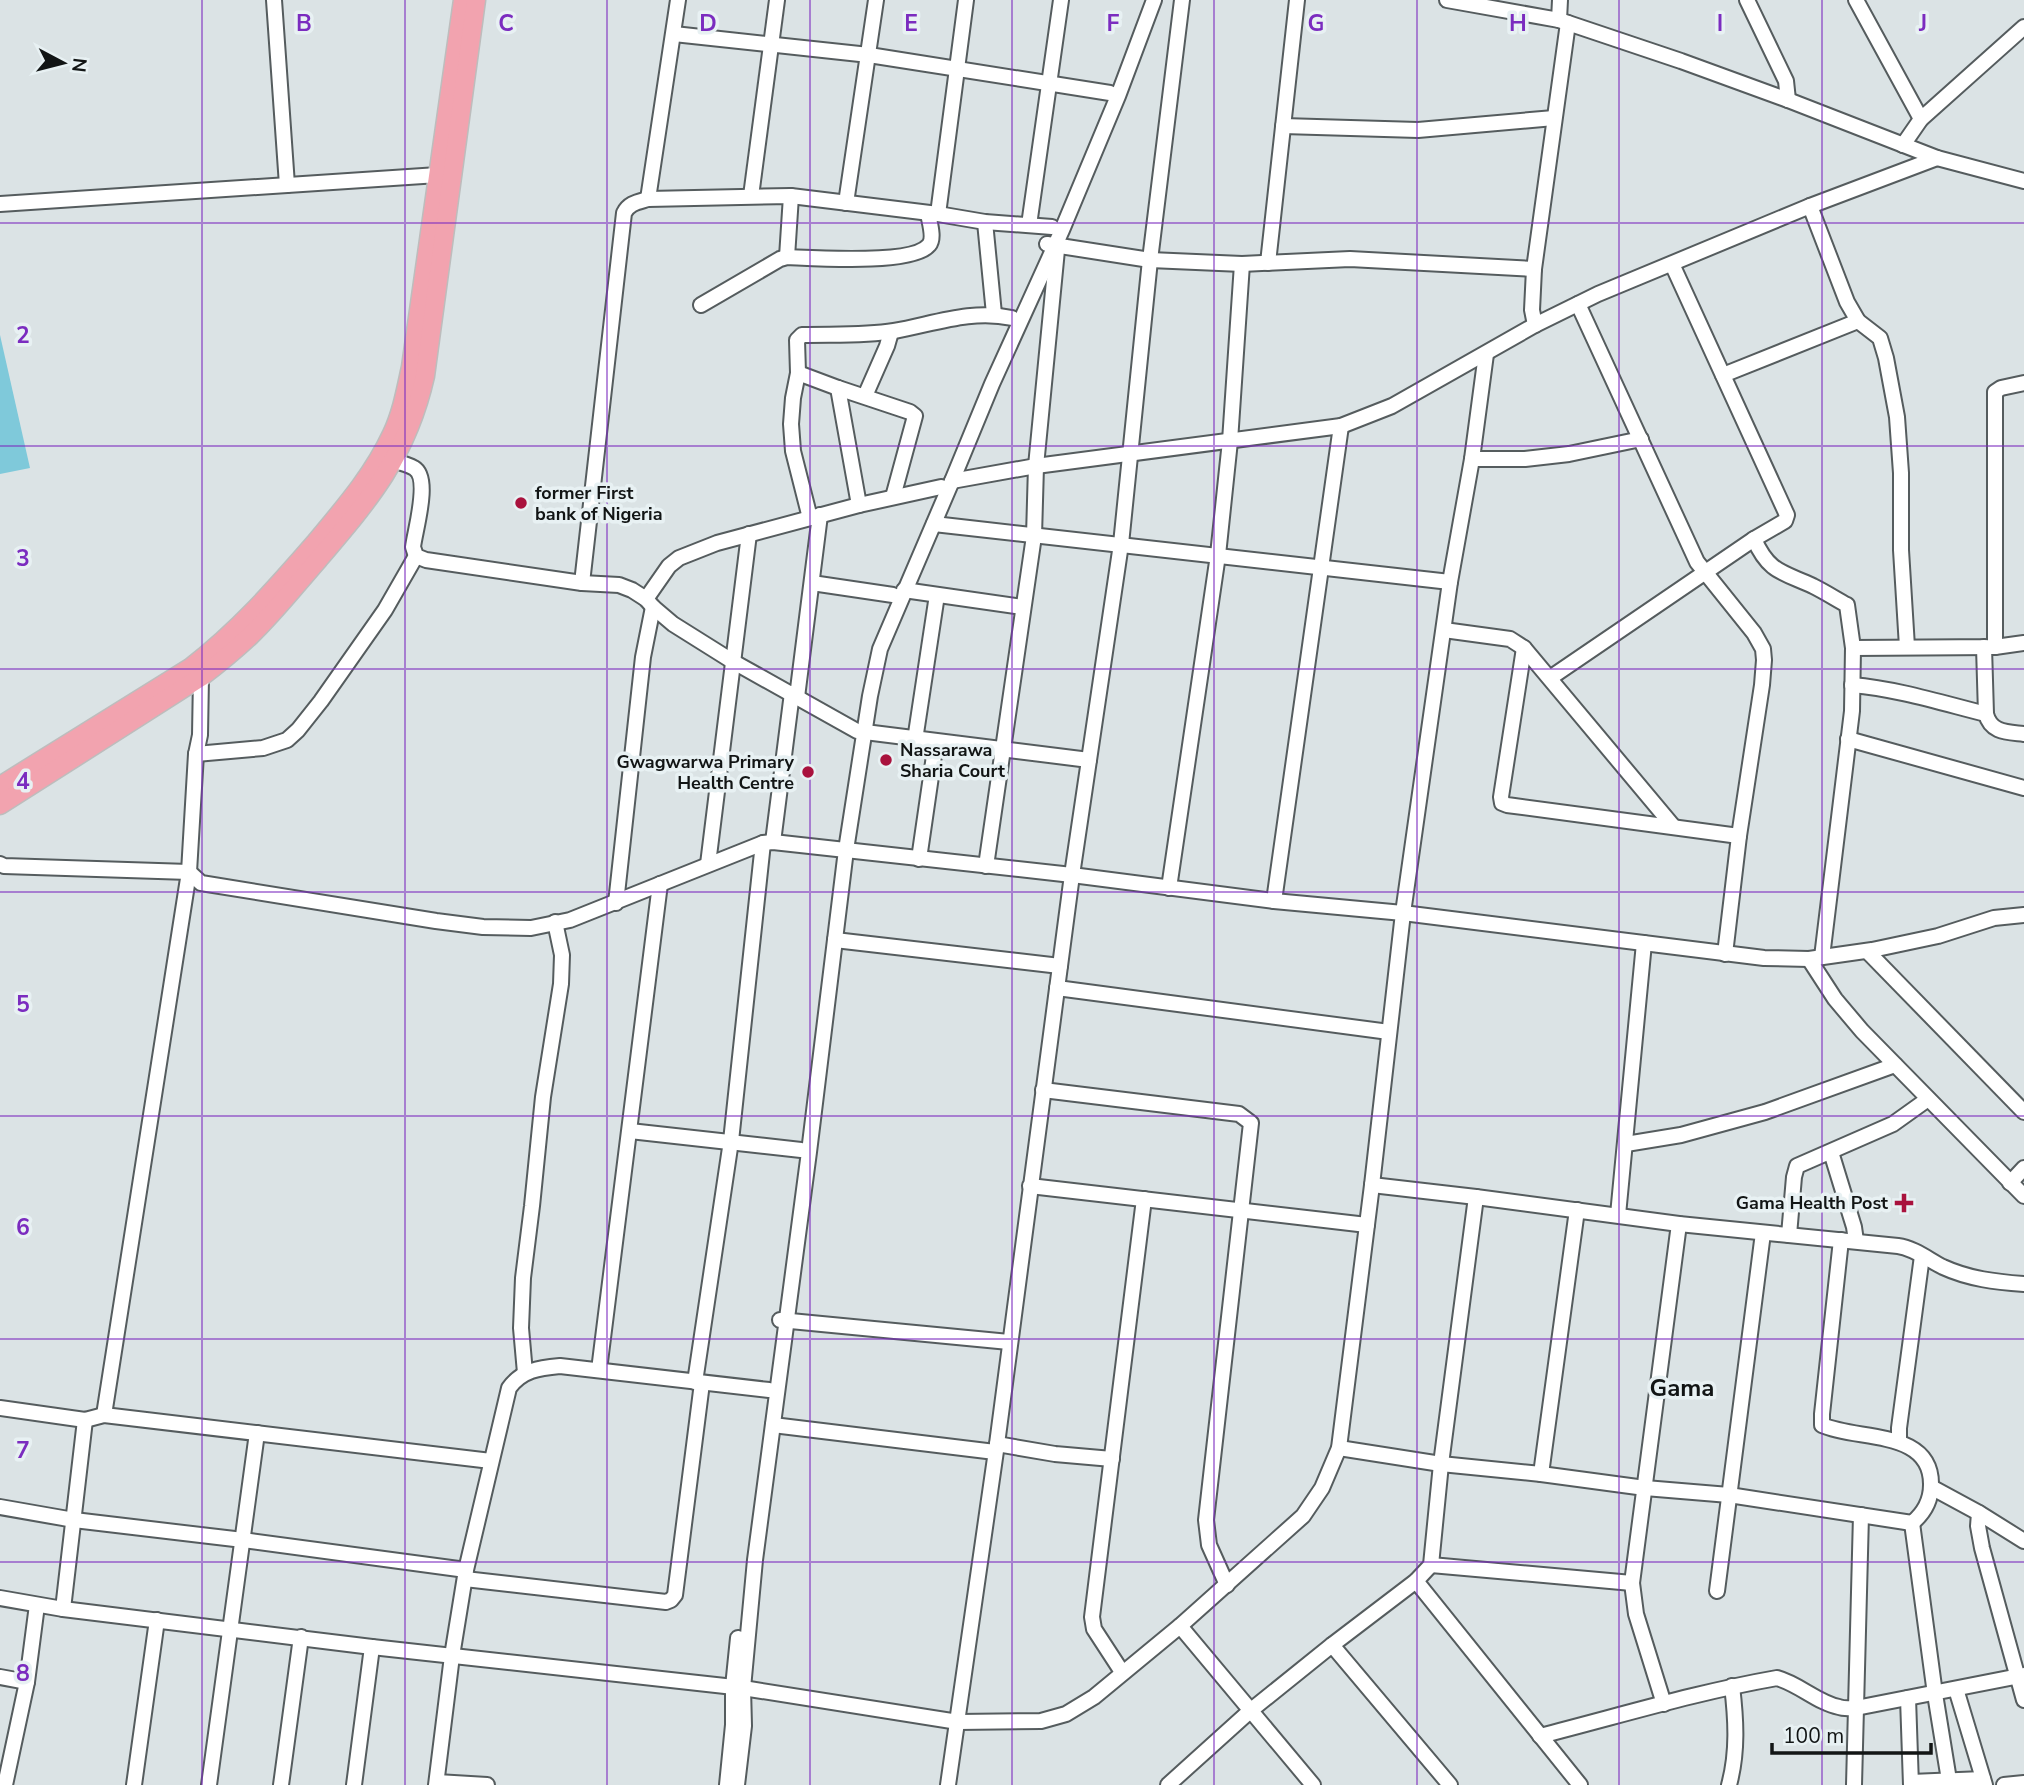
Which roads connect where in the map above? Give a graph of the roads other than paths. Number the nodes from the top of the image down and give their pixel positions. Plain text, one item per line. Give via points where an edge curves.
1 (274, 0) edge
2 (463, 0) edge
3 (476, 0) edge
4 (678, 0) edge
5 (778, 0) edge
6 (876, 0) edge
7 (966, 0) edge
8 (1060, 0) edge
9 (1145, 0) edge
10 (1154, 0) edge
11 (1182, 0) edge
12 (1297, 0) edge
13 (1447, 0) edge
14 (1560, 0) edge
15 (1747, 0) edge
16 (1856, 0) edge
17 (1497, 4) edge
18 (1563, 21) junction
19 (2024, 27) edge
20 (674, 34) junction
21 (772, 44) junction
22 (869, 55) junction
23 (958, 69) junction
24 (1049, 83) junction
25 (1110, 93) junction
26 (1788, 100) junction
27 (1554, 118) junction
28 (1921, 119) junction
29 (1283, 126) junction
30 (1903, 145) junction
31 (1937, 158) junction
32 (438, 175) junction
33 (2024, 181) edge
34 (288, 185) junction
35 (751, 196) junction
36 (791, 196) junction
37 (648, 199) junction
38 (846, 203) junction
39 (0, 204) edge
40 (1810, 206) junction
41 (933, 213) junction
42 (985, 222) junction
43 (1028, 225) junction
44 (1052, 228) junction
45 (1053, 245) junction
46 (787, 257) junction
47 (1150, 260) junction
48 (1268, 263) junction
49 (1242, 264) junction
50 (1672, 264) junction
51 (1534, 269) junction
52 (701, 304) dead end
53 (1578, 304) junction
54 (993, 314) junction
55 (1012, 318) junction
56 (1858, 320) junction
57 (1535, 325) junction
58 (891, 332) junction
59 (1486, 354) junction
60 (798, 373) junction
61 (1723, 375) junction
62 (2024, 383) edge
63 (838, 388) junction
64 (865, 396) junction
65 (1341, 426) junction
66 (1641, 439) junction
67 (1230, 441) junction
68 (1130, 454) junction
69 (387, 458) junction
70 (1472, 459) junction
71 (1036, 466) junction
72 (947, 484) junction
73 (893, 497) junction
74 (859, 505) junction
75 (815, 516) junction
76 (934, 524) junction
77 (749, 534) junction
78 (1034, 536) junction
79 (1754, 539) junction
80 (1121, 544) junction
81 (1218, 555) junction
82 (416, 556) junction
83 (1321, 566) junction
84 (1705, 572) junction
85 (1450, 582) junction
86 (582, 583) junction
87 (812, 583) junction
88 (899, 592) junction
89 (937, 595) junction
90 (649, 603) junction
91 (1022, 607) junction
92 (1444, 630) junction
93 (2024, 643) edge
94 (1907, 647) junction
95 (1990, 647) junction
96 (1524, 648) junction
97 (1853, 648) junction
98 (732, 661) junction
99 (201, 677) junction
100 (1550, 678) junction
101 (1852, 685) junction
102 (795, 695) junction
103 (1986, 714) junction
104 (861, 732) junction
105 (2024, 734) edge
106 (1848, 739) junction
107 (915, 740) junction
108 (936, 742) junction
109 (1003, 750) junction
110 (196, 754) junction
111 (1089, 761) junction
112 (0, 786) edge
113 (2024, 788) edge
114 (0, 805) edge
115 (1673, 827) junction
116 (1739, 836) junction
117 (768, 843) junction
118 (843, 849) junction
119 (919, 859) junction
120 (0, 864) edge
121 (708, 864) junction
122 (986, 866) junction
123 (189, 873) junction
124 (1072, 875) junction
125 (660, 884) junction
126 (1169, 888) junction
127 (1274, 901) junction
128 (616, 903) junction
129 (2022, 910) edge
130 (1403, 913) junction
131 (555, 922) junction
132 (835, 940) junction
133 (1644, 943) junction
134 (1867, 951) junction
135 (1725, 954) junction
136 (1815, 958) junction
137 (1060, 966) junction
138 (1057, 988) junction
139 (1389, 1032) junction
140 (1895, 1065) junction
141 (1043, 1090) junction
142 (1928, 1099) junction
143 (2024, 1112) edge
144 (630, 1131) junction
145 (731, 1141) junction
146 (1626, 1144) junction
147 (801, 1150) junction
148 (1830, 1152) junction
149 (2024, 1168) edge
150 (2010, 1183) junction
151 (1372, 1185) junction
152 (1030, 1186) junction
153 (2024, 1196) edge
154 (1476, 1197) junction
155 (1144, 1199) junction
156 (1242, 1210) junction
157 (1577, 1210) junction
158 (1618, 1215) junction
159 (1679, 1224) junction
160 (1367, 1225) junction
161 (1763, 1233) junction
162 (1789, 1236) junction
163 (1841, 1240) junction
164 (1856, 1241) junction
165 (1922, 1256) junction
166 (2024, 1284) edge
167 (783, 1320) junction
168 (1009, 1342) junction
169 (599, 1370) junction
170 (525, 1373) junction
171 (699, 1383) junction
172 (769, 1390) junction
173 (0, 1408) edge
174 (104, 1415) junction
175 (85, 1420) junction
176 (773, 1425) junction
177 (257, 1433) junction
178 (1899, 1442) junction
179 (996, 1448) junction
180 (1339, 1448) junction
181 (1112, 1459) junction
182 (491, 1461) junction
183 (1441, 1464) junction
184 (1541, 1474) junction
185 (1931, 1487) junction
186 (1645, 1488) junction
187 (1729, 1495) junction
188 (0, 1507) edge
189 (1979, 1513) junction
190 (1861, 1515) junction
191 (74, 1520) junction
192 (1912, 1523) junction
193 (243, 1540) junction
194 (2024, 1541) edge
195 (1431, 1565) junction
196 (466, 1575) junction
197 (1416, 1581) junction
198 (1632, 1583) junction
199 (1227, 1585) junction
200 (1717, 1591) dead end
201 (0, 1598) edge
202 (37, 1605) junction
203 (63, 1609) junction
204 (157, 1620) junction
205 (1180, 1626) junction
206 (230, 1628) junction
207 (301, 1637) junction
208 (1332, 1645) junction
209 (372, 1647) junction
210 (452, 1656) junction
211 (1122, 1672) junction
212 (2021, 1675) edge
213 (0, 1677) edge
214 (27, 1682) junction
215 (1731, 1686) junction
216 (738, 1687) junction
217 (1956, 1689) junction
218 (1935, 1694) junction
219 (1908, 1699) junction
220 (2024, 1700) edge
221 (1664, 1704) junction
222 (1856, 1708) junction
223 (1250, 1711) junction
224 (958, 1722) junction
225 (1540, 1736) junction
226 (1949, 1780) junction
227 (1984, 1782) edge
228 (437, 1783) edge
229 (2024, 1783) edge
230 (1170, 1784) edge
231 (1911, 1784) edge
232 (5, 1785) edge
233 (134, 1785) edge
234 (209, 1785) edge
235 (281, 1785) edge
236 (354, 1785) edge
237 (486, 1785) edge
238 (727, 1785) edge
239 (737, 1785) edge
240 (948, 1785) edge
241 (1313, 1785) edge
242 (1450, 1785) edge
243 (1580, 1785) edge
244 (1729, 1785) edge
245 (1854, 1785) edge
246 (2004, 1785) edge

1 - 34 street
2 - 32 main road
3 - 69 main road via 425,376 410,428
4 - 20 street
5 - 21 street
6 - 22 street
7 - 23 street
8 - 24 street
9 - 25 street
10 - 45 street
11 - 47 street
12 - 29 street
13 - 17 street
14 - 18 street
15 - 26 street via 1786,81
16 - 28 street
17 - 18 street
18 - 26 street
18 - 27 street
19 - 28 street
20 - 21 street
20 - 37 street
21 - 22 street
21 - 35 street
22 - 23 street
22 - 38 street
23 - 24 street
23 - 41 street
24 - 25 street
24 - 43 street
25 - 44 street
26 - 30 street
27 - 29 street via 1419,130
27 - 51 street
28 - 30 street
29 - 48 street
30 - 31 street
31 - 33 street
31 - 40 street
32 - 34 street
32 - 69 main road via 411,367
34 - 39 street
35 - 36 street
35 - 37 street
36 - 38 street
36 - 46 street
37 - 86 street via 624,212
38 - 41 street
40 - 50 street
40 - 56 street via 1840,287
41 - 42 street
41 - 46 street via 932,239 922,250 888,258
42 - 43 street
42 - 54 street
43 - 44 street
44 - 45 street
45 - 47 street
45 - 55 street
45 - 71 street
45 - 72 street
46 - 52 street
47 - 49 street
47 - 68 street
48 - 49 street
48 - 51 street via 1350,259
49 - 67 street
50 - 53 street
50 - 61 street
51 - 57 street
53 - 57 street
53 - 66 street
54 - 55 street
54 - 58 street
55 - 72 street
56 - 61 street
56 - 94 street via 1880,338 1897,417
57 - 59 street
58 - 60 street via 802,335 797,340
58 - 64 street
59 - 65 street via 1392,406
59 - 70 street
60 - 63 street
60 - 75 street via 792,411 793,451
61 - 79 street via 1787,515 1785,521
62 - 95 street via 1995,392
63 - 64 street
63 - 74 street
64 - 73 street via 915,416
65 - 67 street
65 - 83 street
66 - 70 street via 1525,460
66 - 84 street
67 - 68 street
67 - 81 street
68 - 71 street
68 - 80 street
69 - 82 street via 420,474 423,485 412,547
69 - 99 main road via 355,517 251,636
69 - 112 main road via 267,599 216,648
70 - 85 street
71 - 72 street
71 - 78 street
72 - 73 street
72 - 76 street
72 - 88 street
73 - 74 street
74 - 75 street
75 - 77 street
75 - 87 street
76 - 78 street
76 - 88 street
77 - 90 street via 679,558 669,566
77 - 98 street
78 - 80 street
78 - 91 street
79 - 84 street
79 - 97 street via 1778,572 1847,605
80 - 81 street
80 - 111 street
81 - 83 street
81 - 126 street
82 - 86 street
82 - 110 street via 385,610 293,735 264,748
83 - 85 street
83 - 127 street
84 - 100 street
84 - 116 street via 1763,649
85 - 92 street
86 - 90 street via 619,585
87 - 88 street
87 - 102 street
88 - 89 street
88 - 104 street via 872,646
89 - 91 street
89 - 107 street
90 - 98 street
90 - 128 street
91 - 109 street
92 - 96 street via 1510,639
92 - 130 street
93 - 95 street
94 - 95 street
94 - 97 street
95 - 103 street
96 - 100 street
96 - 115 street via 1502,803
97 - 101 street
98 - 102 street
98 - 121 street
99 - 110 street
99 - 114 main road
100 - 115 street
101 - 103 street via 1902,692
101 - 106 street
102 - 104 street
102 - 117 street
103 - 105 street via 1994,728
104 - 107 street
104 - 118 street
106 - 113 street
106 - 136 street
107 - 108 street
108 - 109 street
108 - 119 street
109 - 111 street
109 - 122 street
110 - 123 street
111 - 124 street
115 - 116 street
116 - 135 street
117 - 118 street
117 - 121 street
117 - 145 street
118 - 119 street
118 - 132 street
118 - 147 street
119 - 122 street
120 - 123 street
121 - 125 street
122 - 124 street
123 - 131 street via 201,883 436,921 531,928
123 - 174 street
124 - 126 street
124 - 137 street
125 - 128 street
125 - 144 street
126 - 127 street
127 - 130 street
128 - 131 street
129 - 134 street via 1938,936
130 - 133 street
130 - 139 street
131 - 170 street via 562,955 561,984 523,1278 520,1328
132 - 137 street
132 - 167 street
133 - 135 street
133 - 146 street
134 - 136 street
134 - 143 street
135 - 136 street
136 - 140 street via 1835,999
137 - 138 street
138 - 139 street
138 - 141 street
139 - 151 street
140 - 142 street
140 - 146 street via 1765,1112 1681,1135
141 - 152 street
141 - 156 street via 1244,1116 1252,1129
142 - 148 street via 1893,1124
142 - 150 street
144 - 145 street
144 - 169 street
145 - 147 street
145 - 171 street
146 - 158 street
147 - 167 street
148 - 162 street via 1795,1170
148 - 164 street
149 - 150 street
150 - 153 street
151 - 154 street
151 - 160 street
152 - 155 street
152 - 168 street
154 - 157 street
154 - 183 street
155 - 156 street
155 - 181 street
156 - 160 street
156 - 199 street via 1206,1520 1209,1545
157 - 158 street
157 - 184 street
158 - 159 street
159 - 161 street
159 - 186 street
160 - 180 street
161 - 162 street
161 - 187 street
162 - 163 street
163 - 164 street
163 - 178 street via 1822,1425
164 - 165 street via 1903,1246
165 - 166 street via 1969,1277
165 - 178 street
167 - 168 street
167 - 172 street
167 - 176 street
168 - 179 street
169 - 170 street via 560,1366
169 - 171 street
170 - 182 street via 509,1388
171 - 172 street
171 - 196 street via 671,1600
172 - 216 street via 746,1559
173 - 175 street
174 - 175 street
174 - 177 street
175 - 191 street
176 - 179 street
176 - 216 street
177 - 182 street
177 - 193 street
178 - 185 street via 1923,1457
179 - 181 street
179 - 224 street
180 - 183 street
180 - 199 street via 1322,1488 1303,1516
181 - 211 street via 1092,1617 1094,1629
182 - 196 street
183 - 184 street
183 - 195 street
184 - 186 street
185 - 189 street
185 - 192 street via 1927,1505
186 - 187 street
186 - 198 street
187 - 190 street
187 - 200 street
188 - 191 street
189 - 194 street
189 - 212 street via 1982,1548
190 - 192 street
190 - 222 street
191 - 193 street
191 - 203 street
192 - 218 street
193 - 196 street
193 - 206 street
195 - 197 street
195 - 198 street
196 - 210 street
197 - 208 street
197 - 225 street
198 - 221 street via 1636,1614
199 - 205 street
201 - 202 street
202 - 203 street
202 - 214 street
203 - 204 street
204 - 206 street
204 - 233 street
205 - 211 street
205 - 223 street
206 - 207 street
206 - 234 street
207 - 209 street
207 - 235 street
208 - 223 street
208 - 242 street
209 - 210 street
209 - 236 street
210 - 216 street
210 - 228 street
211 - 224 street via 1094,1697 1053,1719
212 - 217 street
212 - 220 street
213 - 214 street
214 - 232 street
215 - 221 street
215 - 222 street via 1777,1678 1840,1708
215 - 244 street via 1736,1726
216 - 224 street
216 - 238 street
216 - 239 street via 744,1726
217 - 218 street
217 - 227 street
218 - 219 street
218 - 226 street
219 - 222 street
219 - 231 street
221 - 225 street
222 - 245 street
223 - 230 street
223 - 241 street
224 - 240 street
225 - 243 street
226 - 227 street
226 - 231 street
228 - 237 street
229 - 246 street

